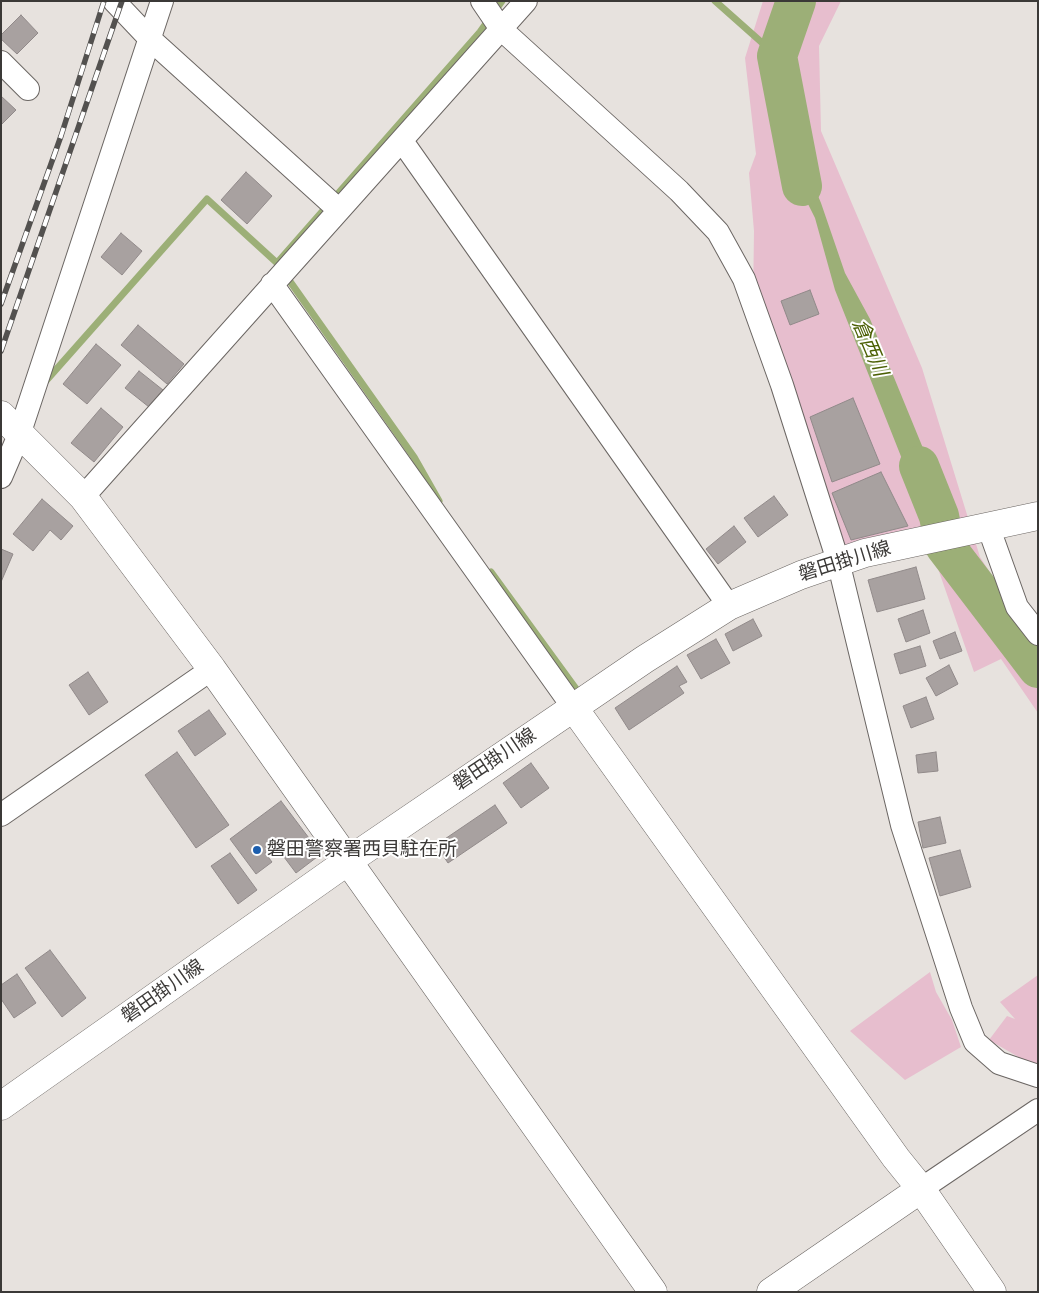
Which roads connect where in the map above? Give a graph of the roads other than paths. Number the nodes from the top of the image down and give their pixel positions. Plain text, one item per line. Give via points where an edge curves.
1 (114, 1) edge
2 (162, 1) edge
3 (482, 1) edge
4 (526, 1) edge
5 (501, 29) junction
6 (150, 39) junction
7 (1, 62) edge
8 (28, 89) dead end
9 (402, 141) junction
10 (339, 210) junction
11 (272, 284) junction
12 (10, 425) edge
13 (1, 477) edge
14 (83, 497) junction
15 (1038, 516) edge
16 (988, 526) junction
17 (838, 562) junction
18 (729, 606) junction
19 (1038, 634) edge
20 (212, 670) junction
21 (573, 707) junction
22 (1, 815) edge
23 (348, 861) junction
24 (1038, 1076) edge
25 (1, 1106) edge
26 (1038, 1110) edge
27 (921, 1189) junction
28 (653, 1292) edge
29 (771, 1292) edge
30 (992, 1292) edge

1 - 6 street
2 - 6 street
3 - 5 street
4 - 5 street
5 - 9 street
5 - 17 street via 679,191 718,232 747,287 782,384
6 - 10 street
6 - 12 street
7 - 8 street
9 - 10 street
9 - 18 street
10 - 11 street
11 - 14 street
11 - 21 street
12 - 13 street
12 - 14 street
14 - 20 street
15 - 16 street, 磐田掛川線
16 - 17 street, 磐田掛川線
16 - 19 street via 1017,607
17 - 18 street, 磐田掛川線
17 - 24 street via 902,825 961,1008 975,1042 998,1062
18 - 21 street, 磐田掛川線
20 - 22 street
20 - 23 street
21 - 23 street, 磐田掛川線
21 - 27 street
23 - 25 street, 磐田掛川線
23 - 28 street
26 - 27 street
27 - 29 street
27 - 30 street

